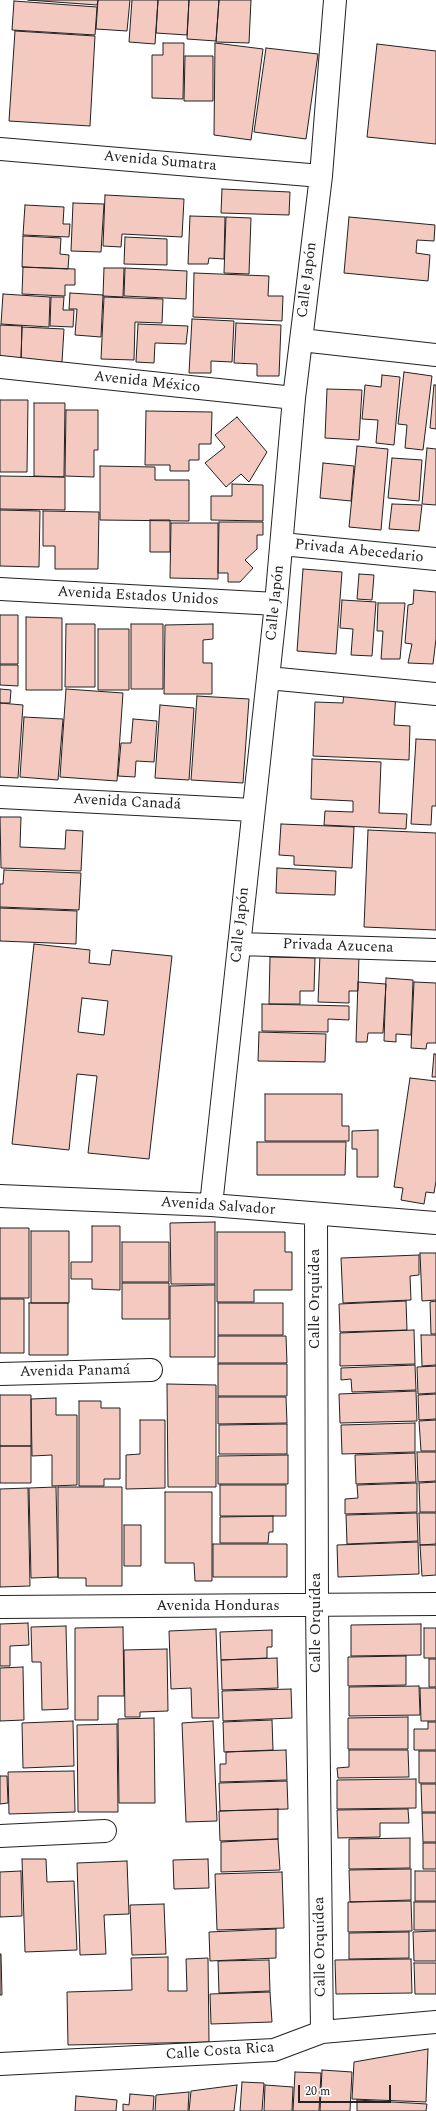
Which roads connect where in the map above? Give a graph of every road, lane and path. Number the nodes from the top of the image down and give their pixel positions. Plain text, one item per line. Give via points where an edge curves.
1 (335, 0) edge
2 (0, 149) edge
3 (321, 176) junction
4 (301, 340) junction
5 (436, 355) edge
6 (0, 368) edge
7 (294, 398) junction
8 (282, 544) junction
9 (436, 559) edge
10 (0, 589) edge
11 (276, 604) junction
12 (268, 678) junction
13 (436, 694) edge
14 (0, 796) edge
15 (253, 810) junction
16 (239, 944) junction
17 (436, 950) edge
18 (0, 1196) edge
19 (211, 1205) junction
20 (316, 1214) junction
21 (436, 1223) edge
22 (151, 1370) dead end
23 (0, 1374) edge
24 (436, 1604) edge
25 (317, 1606) junction
26 (0, 1607) edge
27 (106, 1831) dead end
28 (0, 1836) edge
29 (436, 2022) edge
30 (322, 2032) junction
31 (0, 2064) edge

1 - 3 street, Calle Japón
2 - 3 street, Avenida Sumatra
3 - 4 street, Calle Japón
4 - 5 street
4 - 7 street, Calle Japón
6 - 7 street, Avenida México
7 - 8 street, Calle Japón
8 - 9 street, Privada Abecedario
8 - 11 street, Calle Japón
10 - 11 street, Avenida Estados Unidos
11 - 12 street, Calle Japón
12 - 13 street
12 - 15 street, Calle Japón
14 - 15 street, Avenida Canadá
15 - 16 street, Calle Japón
16 - 17 street, Privada Azucena
16 - 19 street, Calle Japón
18 - 19 street, Avenida Salvador
19 - 20 street, Avenida Salvador
20 - 21 street, Avenida Salvador
20 - 25 street, Calle Orquídea
22 - 23 street, Avenida Panamá
24 - 25 street, Avenida Honduras
25 - 26 street, Avenida Honduras
25 - 30 street, Calle Orquídea
27 - 28 street
29 - 30 street, Calle Costa Rica
30 - 31 street, Calle Costa Rica via 274,2050

